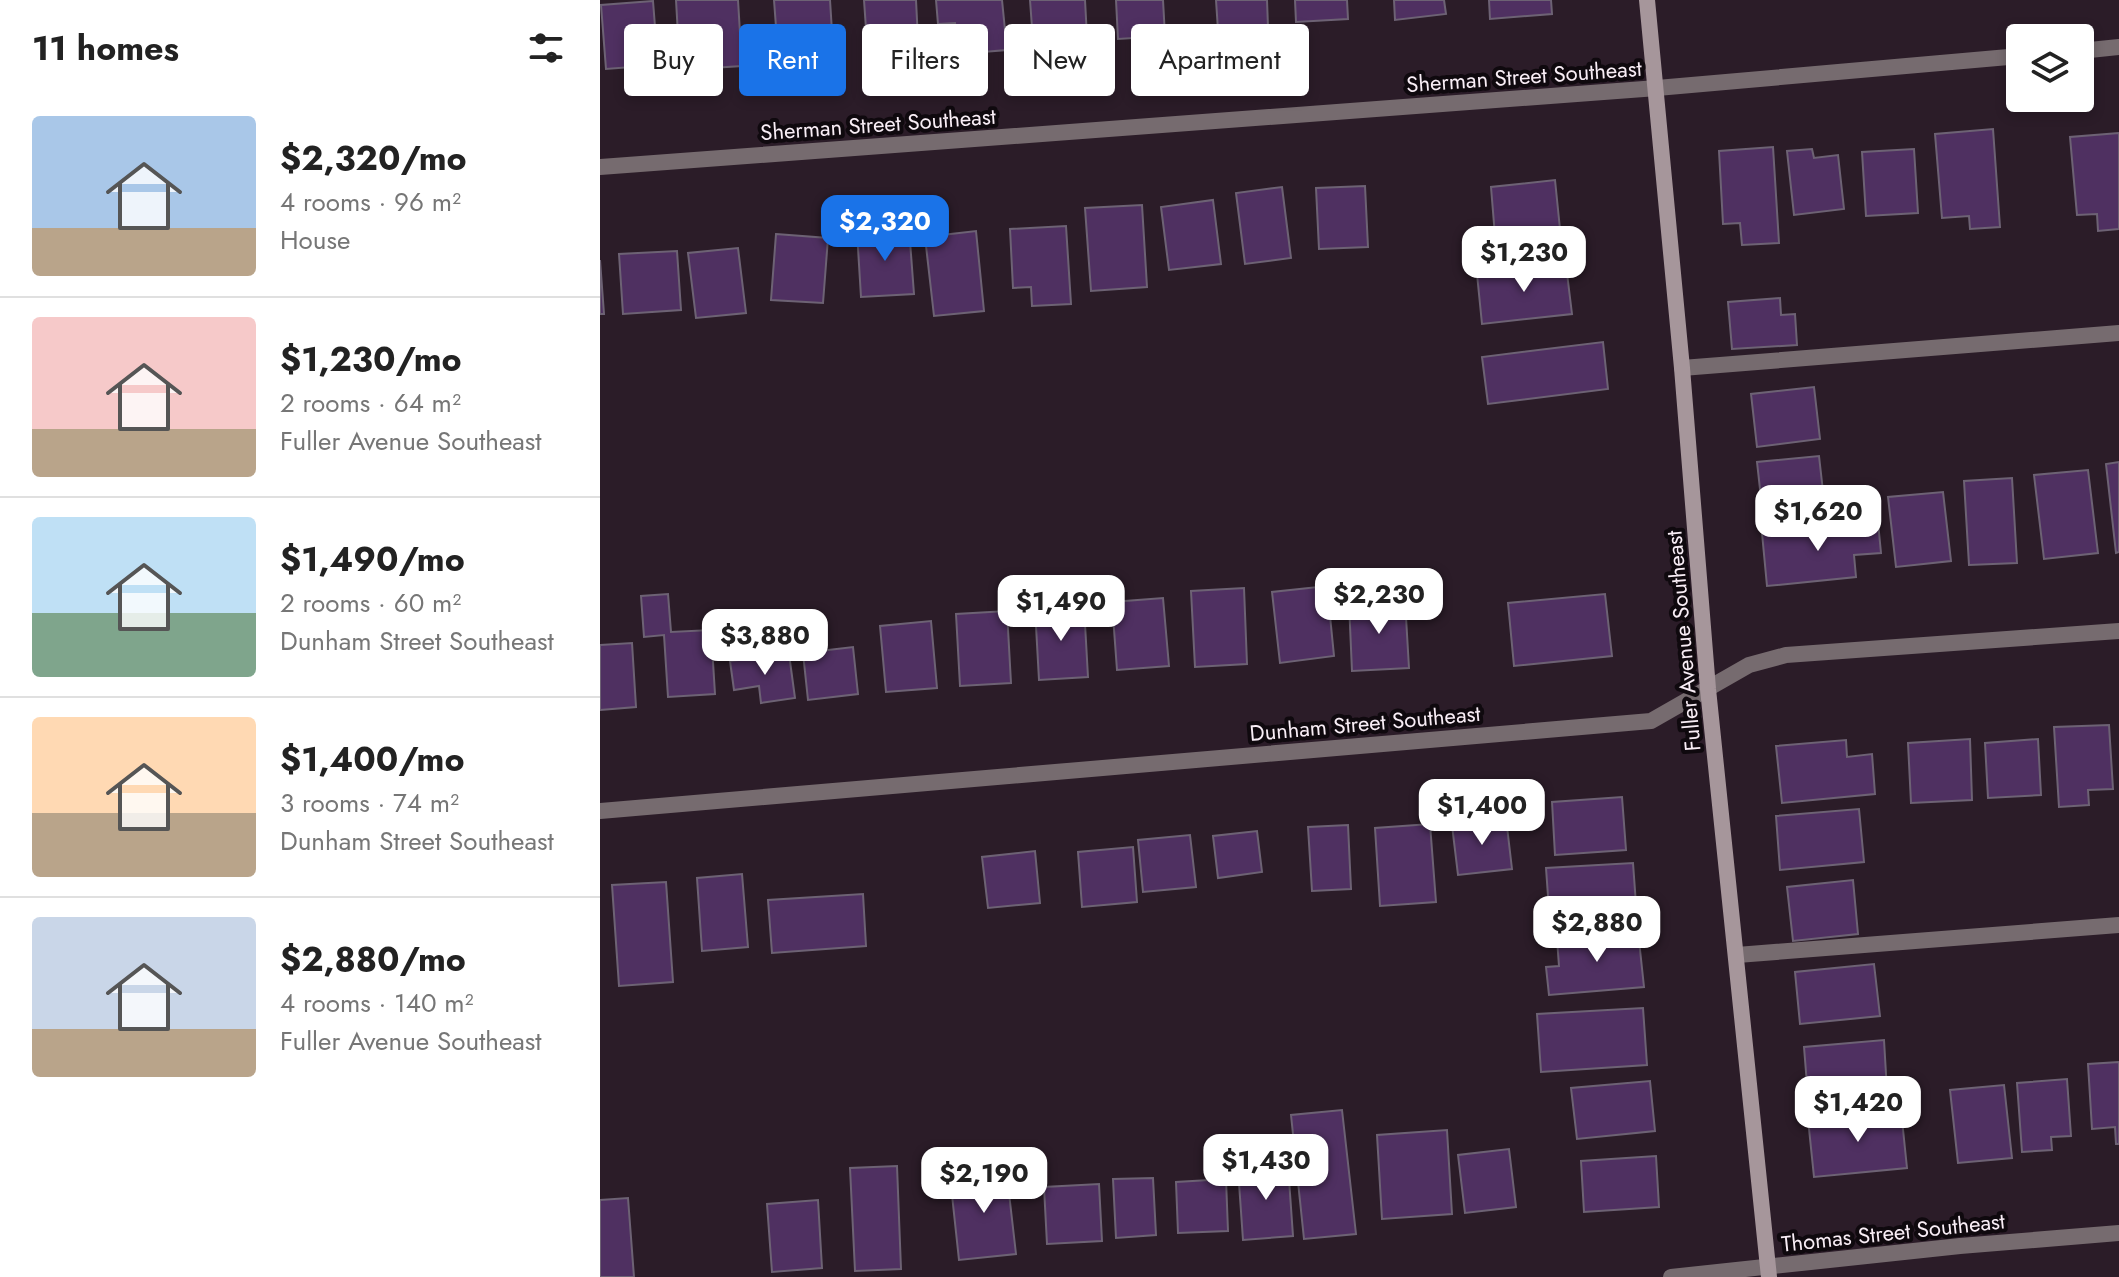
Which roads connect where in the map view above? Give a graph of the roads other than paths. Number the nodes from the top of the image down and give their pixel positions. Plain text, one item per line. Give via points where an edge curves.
1 (1647, 0) edge
2 (2119, 47) edge
3 (2094, 50) edge
4 (2006, 57) edge
5 (1657, 88) junction
6 (600, 167) edge
7 (2119, 333) edge
8 (1682, 368) junction
9 (2119, 631) edge
10 (1708, 689) junction
11 (600, 811) edge
12 (2119, 925) edge
13 (1737, 955) junction
14 (2119, 1233) edge
15 (1768, 1272) edge
16 (1671, 1277) edge

1 - 5 main road, Fuller Avenue Southeast
2 - 3 street
4 - 5 street, Sherman Street Southeast
5 - 6 street, Sherman Street Southeast
5 - 8 main road, Fuller Avenue Southeast
7 - 8 street
8 - 10 main road, Fuller Avenue Southeast
9 - 10 street, Dunham Street Southeast via 1786,655 1749,665
10 - 11 street, Dunham Street Southeast via 1651,721
10 - 13 main road, Fuller Avenue Southeast
12 - 13 street
13 - 15 main road, Fuller Avenue Southeast
14 - 15 street, Thomas Street Southeast via 1960,1246
15 - 16 street, Thomas Street Southeast

